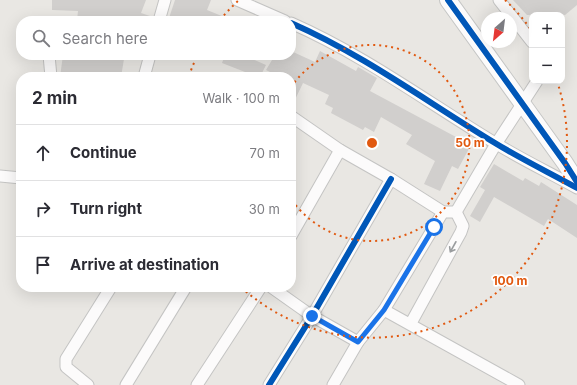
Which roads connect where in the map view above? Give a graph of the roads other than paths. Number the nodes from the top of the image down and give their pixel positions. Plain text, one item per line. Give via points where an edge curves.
1 (166, 0) edge
2 (237, 0) edge
3 (448, 0) edge
4 (499, 0) edge
5 (161, 16) edge
6 (274, 16) edge
7 (296, 25) edge
8 (529, 38) edge
9 (49, 60) edge
10 (149, 60) edge
11 (51, 72) edge
12 (145, 72) edge
13 (536, 84) edge
14 (522, 103) junction
15 (296, 119) edge
16 (496, 144) junction
17 (340, 150) junction
18 (0, 176) edge
19 (16, 178) edge
20 (391, 179) junction
21 (577, 182) edge
22 (577, 188) edge
23 (443, 212) junction
24 (456, 212) junction
25 (296, 227) edge
26 (108, 292) edge
27 (183, 292) edge
28 (258, 292) edge
29 (278, 292) edge
30 (384, 310) junction
31 (312, 316) junction
32 (411, 324) junction
33 (358, 342) junction
34 (88, 385) edge
35 (126, 385) edge
36 (197, 385) edge
37 (269, 385) edge
38 (333, 385) edge
39 (519, 385) edge

1 - 5 street
2 - 6 street
3 - 14 street
4 - 8 street
7 - 16 street via 388,75
9 - 11 street
10 - 12 street
13 - 14 street
14 - 16 street
14 - 21 street
15 - 17 street
16 - 22 street
16 - 24 street
17 - 20 street
17 - 25 street
18 - 19 street
20 - 23 street
20 - 31 street
23 - 24 street
23 - 30 street
24 -> 32 street via 463,226 461,232
26 - 34 street via 66,360 66,367
27 - 35 street
28 - 36 street
29 - 31 street
30 - 32 street
30 - 33 street
31 - 33 street
31 - 37 street
32 - 39 street
33 - 38 street

